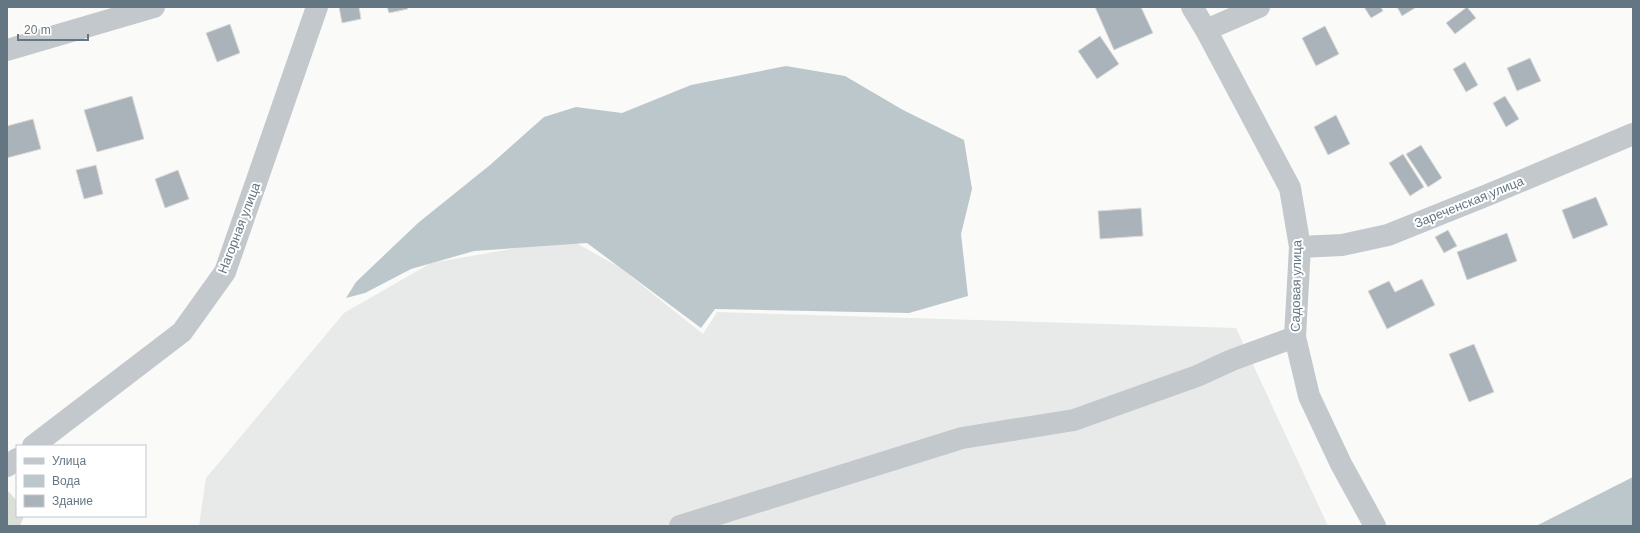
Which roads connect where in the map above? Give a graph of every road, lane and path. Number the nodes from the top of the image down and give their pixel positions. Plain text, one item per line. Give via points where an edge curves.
1 (154, 7) edge
2 (318, 7) edge
3 (1192, 7) edge
4 (1259, 7) edge
5 (1206, 30) junction
6 (7, 50) edge
7 (1633, 134) edge
8 (1300, 247) junction
9 (1295, 337) junction
10 (34, 445) edge
11 (16, 460) edge
12 (7, 466) edge
13 (680, 526) edge
14 (1375, 526) edge

1 - 6 street
2 - 10 street, Нагорная улица via 225,272 182,332
3 - 5 street, Садовая улица
4 - 5 street
5 - 8 street, Садовая улица via 1290,188
7 - 8 street, Зареченская улица via 1388,235 1342,245
8 - 9 street, Садовая улица
9 - 13 street via 1197,376 1074,420 962,438
9 - 14 street, Садовая улица via 1309,396 1341,464
11 - 12 street

